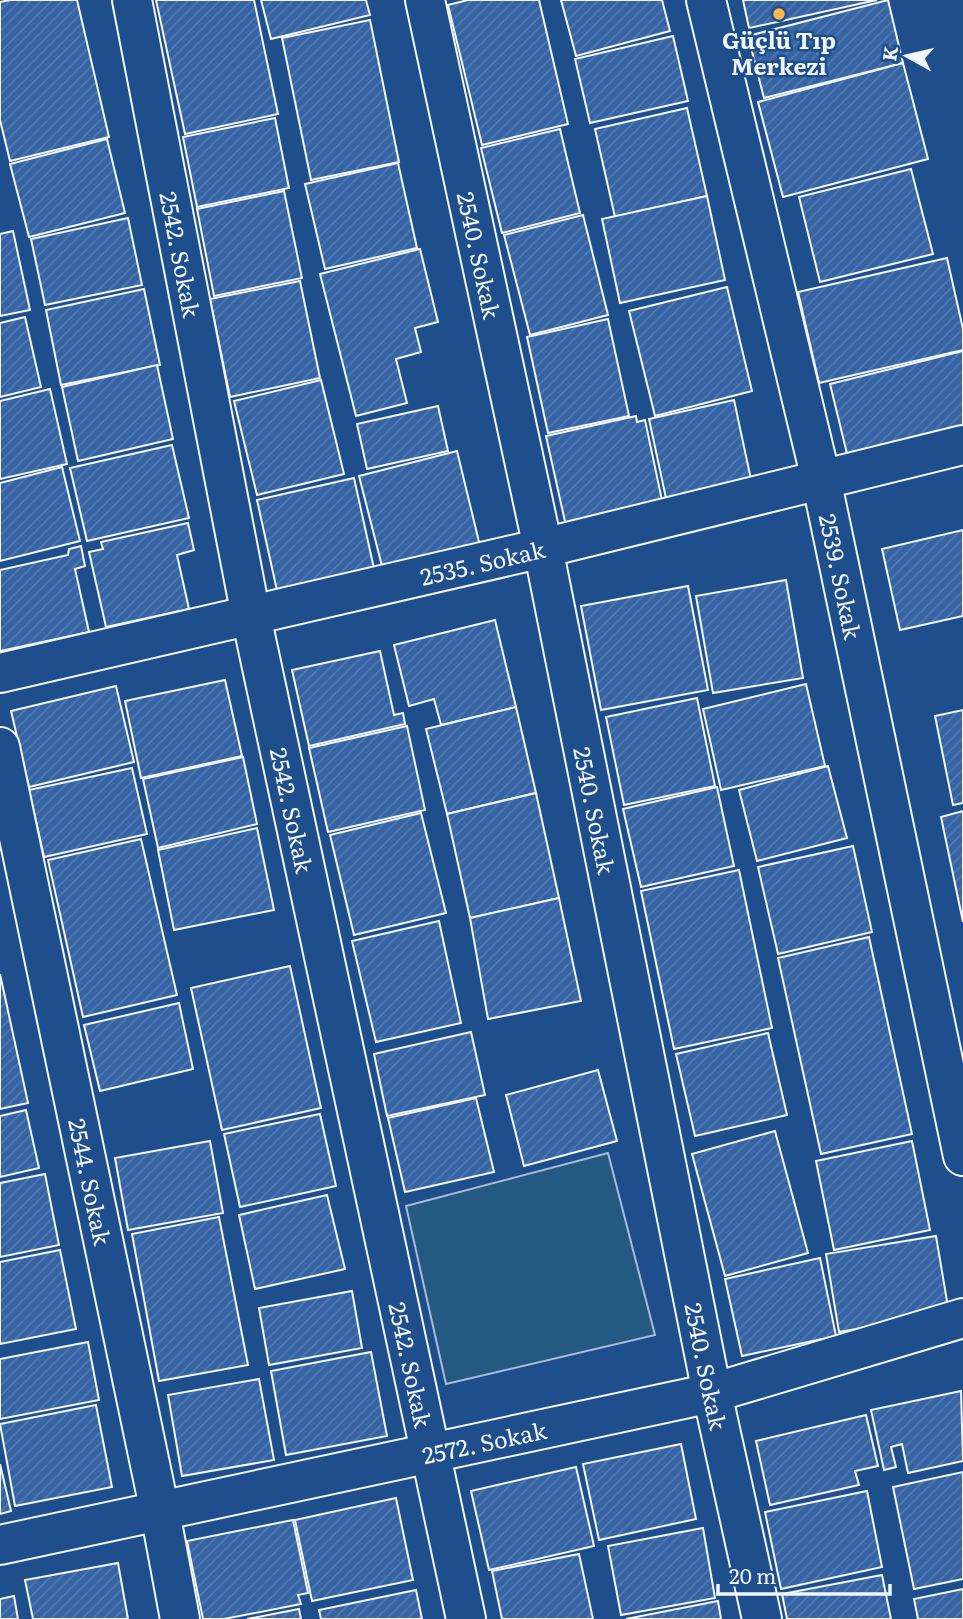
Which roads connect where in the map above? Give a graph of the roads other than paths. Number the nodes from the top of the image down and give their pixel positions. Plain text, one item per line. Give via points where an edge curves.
1 (132, 0) edge
2 (425, 0) edge
3 (706, 0) edge
4 (963, 445) edge
5 (821, 479) junction
6 (543, 548) junction
7 (251, 616) junction
8 (0, 673) edge
9 (0, 747) edge
10 (963, 1156) edge
11 (963, 1318) edge
12 (712, 1393) junction
13 (430, 1454) junction
14 (160, 1512) junction
15 (0, 1545) edge
16 (180, 1619) edge
17 (466, 1619) edge
18 (762, 1619) edge

1 - 7 street, 2542. Sokak
2 - 6 street, 2540. Sokak
3 - 5 street, 2539. Sokak
4 - 5 street, 2535. Sokak
5 - 6 street, 2535. Sokak
5 - 10 street, 2539. Sokak
6 - 7 street, 2535. Sokak
6 - 12 street, 2540. Sokak
7 - 8 street, 2535. Sokak
7 - 13 street, 2542. Sokak
9 - 14 street, 2544. Sokak
11 - 12 street, 2572. Sokak
12 - 13 street, 2572. Sokak
12 - 18 street, 2540. Sokak
13 - 14 street, 2572. Sokak
13 - 17 street, 2542. Sokak
14 - 15 street, 2572. Sokak
14 - 16 street, 2544. Sokak

